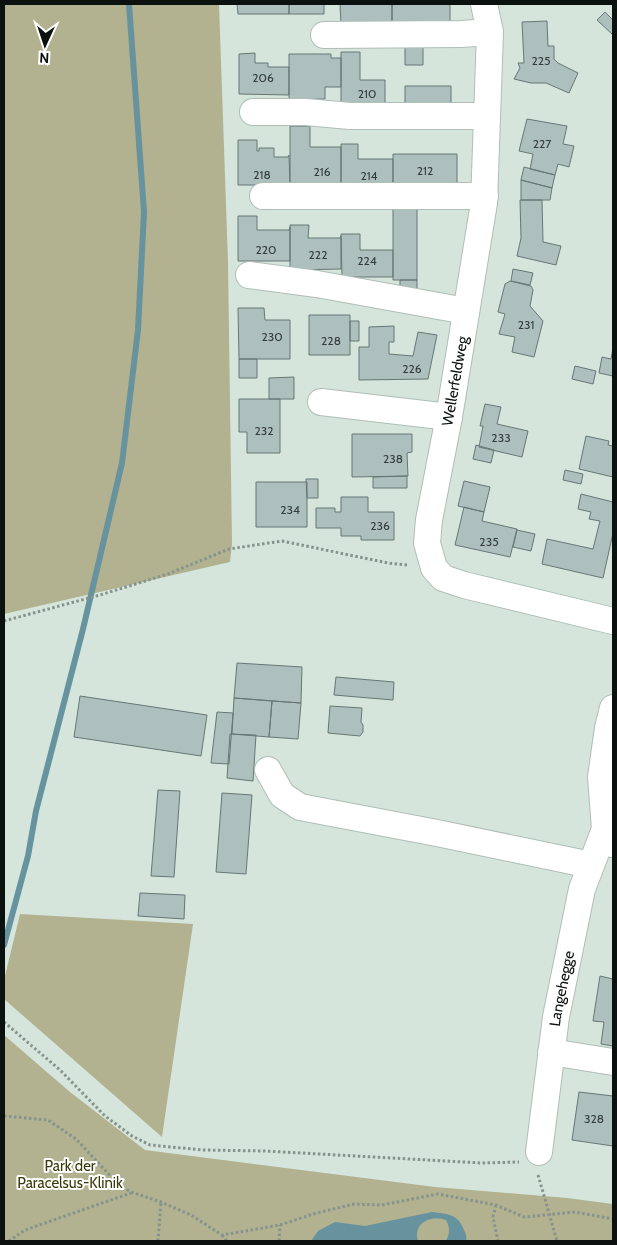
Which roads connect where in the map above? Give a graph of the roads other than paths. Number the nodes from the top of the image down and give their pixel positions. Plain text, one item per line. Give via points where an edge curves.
1 (484, 4) edge
2 (490, 32) junction
3 (324, 35) dead end
4 (253, 112) dead end
5 (487, 116) junction
6 (263, 196) dead end
7 (484, 196) junction
8 (249, 275) dead end
9 (466, 310) junction
10 (321, 402) dead end
11 (449, 417) junction
12 (613, 620) edge
13 (613, 708) edge
14 (268, 770) dead end
15 (609, 838) edge
16 (591, 865) junction
17 (552, 1052) junction
18 (613, 1062) edge
19 (537, 1156) road end

1 - 2 street, Wellerfeldweg
2 - 3 street
2 - 5 street, Wellerfeldweg
4 - 5 street
5 - 7 street, Wellerfeldweg
6 - 7 street
7 - 9 street, Wellerfeldweg
8 - 9 street
9 - 11 street, Wellerfeldweg
10 - 11 street
11 - 12 street, Wellerfeldweg via 428,520 427,543 434,568 443,578 464,585
13 - 15 street, Langehegge via 601,777
14 - 16 street via 282,795 300,807
15 - 16 street, Langehegge
16 - 17 street, Langehegge via 582,889
17 - 18 street
17 - 19 street, Langehegge

